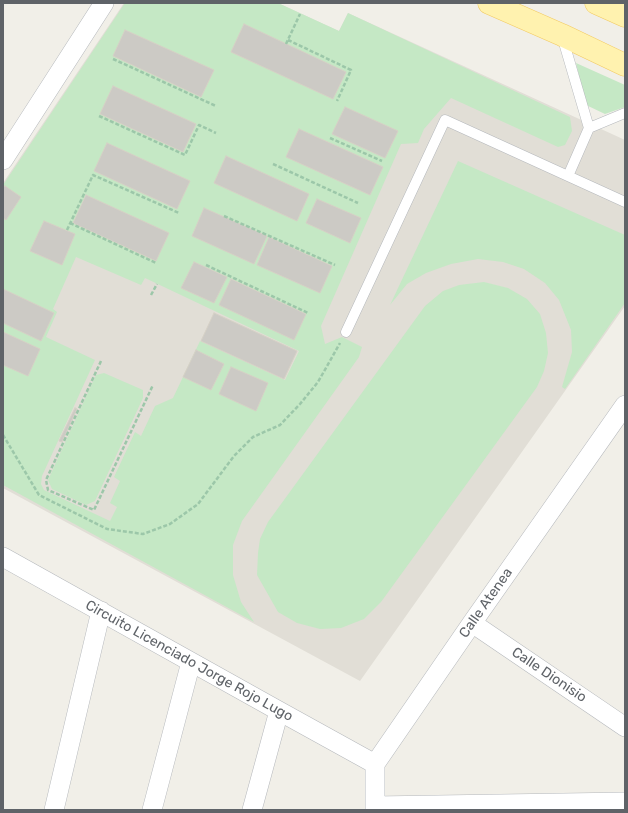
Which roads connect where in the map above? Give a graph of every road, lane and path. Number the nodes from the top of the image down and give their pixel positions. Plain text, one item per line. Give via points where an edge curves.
1 (104, 3) edge
2 (489, 3) edge
3 (599, 4) edge
4 (300, 14) dead end
5 (625, 16) edge
6 (562, 34) junction
7 (288, 40) junction
8 (286, 44) dead end
9 (113, 59) dead end
10 (625, 65) edge
11 (337, 101) dead end
12 (216, 106) dead end
13 (625, 113) edge
14 (100, 116) dead end
15 (589, 128) junction
16 (216, 133) dead end
17 (330, 138) dead end
18 (3, 160) edge
19 (382, 161) dead end
20 (274, 164) dead end
21 (568, 176) junction
22 (625, 202) edge
23 (358, 203) dead end
24 (179, 213) dead end
25 (224, 216) dead end
26 (70, 223) junction
27 (66, 230) dead end
28 (156, 263) dead end
29 (206, 265) dead end
30 (335, 265) dead end
31 (157, 284) dead end
32 (151, 295) dead end
33 (308, 313) dead end
34 (346, 332) joint
35 (101, 361) dead end
36 (153, 385) dead end
37 (625, 405) edge
38 (3, 435) edge
39 (3, 557) edge
40 (101, 611) junction
41 (472, 622) junction
42 (191, 662) junction
43 (279, 711) junction
44 (625, 727) edge
45 (375, 764) junction
46 (625, 802) edge
47 (605, 806) edge
48 (375, 808) edge
49 (54, 810) edge
50 (152, 810) edge
51 (252, 810) edge

1 - 18 street
2 - 6 main road
3 - 5 main road
4 - 7 path
6 - 10 main road
6 - 15 lane
7 - 8 path
7 - 11 path via 351,70
9 - 12 path
13 - 15 lane
14 - 16 path via 185,155 199,125
15 - 21 lane
17 - 19 path
20 - 23 path
21 - 22 lane
21 - 34 lane via 444,120
24 - 26 path via 94,175
25 - 30 path
26 - 27 path
26 - 28 path
29 - 33 path
31 - 32 path
34 - 38 path via 318,382 280,425 253,437 234,456 198,504 170,524 143,534 107,529 39,495
35 - 36 path via 46,480 48,490 94,510
37 - 41 street, Calle Atenea
39 - 40 street, Circuito Licenciado Jorge Rojo Lugo
40 - 42 street, Circuito Licenciado Jorge Rojo Lugo
40 - 49 street
41 - 44 street, Calle Dionisio
41 - 45 street, Calle Atenea
42 - 43 street, Circuito Licenciado Jorge Rojo Lugo
42 - 50 street
43 - 45 street, Circuito Licenciado Jorge Rojo Lugo
43 - 51 street
45 - 48 street
46 - 47 street
47 - 48 street

